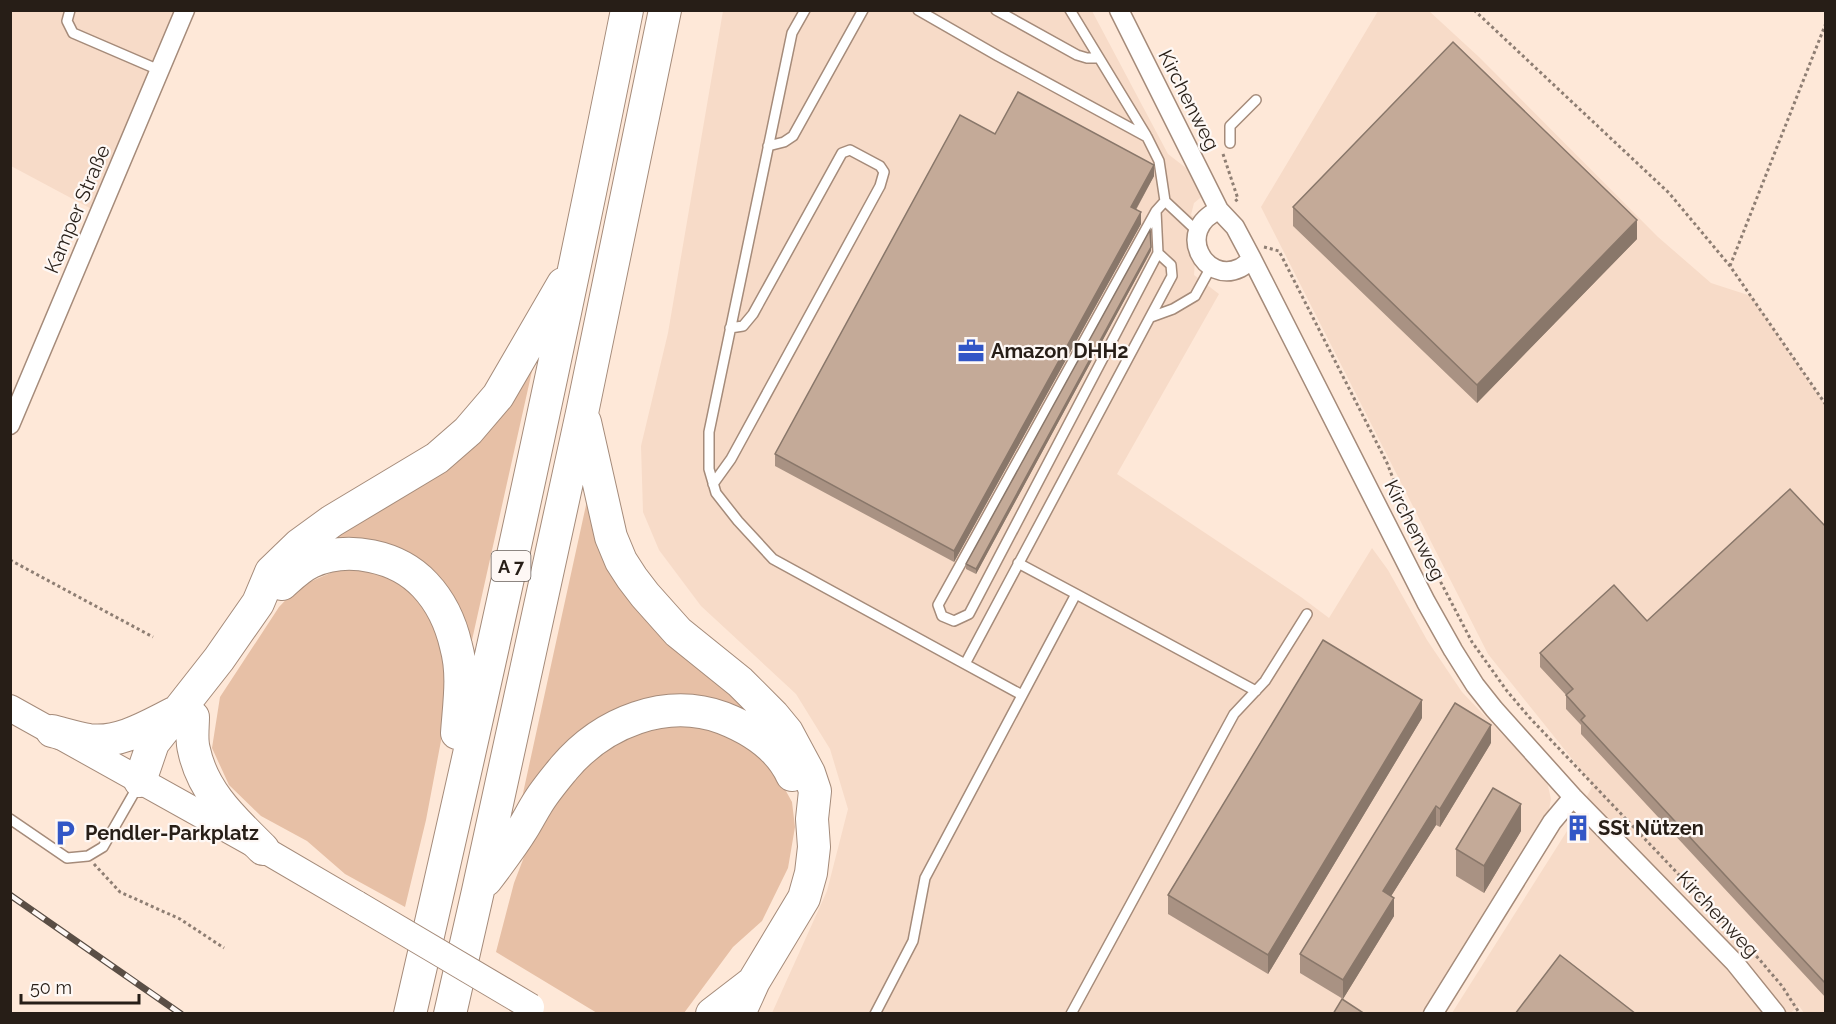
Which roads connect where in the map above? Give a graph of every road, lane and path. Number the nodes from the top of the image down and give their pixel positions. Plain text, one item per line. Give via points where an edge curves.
1 (70, 10) edge
2 (185, 10) edge
3 (627, 10) edge
4 (665, 10) edge
5 (805, 10) edge
6 (863, 10) edge
7 (918, 10) edge
8 (996, 10) edge
9 (1070, 10) edge
10 (1119, 10) edge
11 (1474, 10) edge
12 (1826, 23) edge
13 (1098, 58) junction
14 (159, 70) junction
15 (1256, 100) dead end
16 (1148, 137) junction
17 (1230, 143) dead end
18 (768, 146) junction
19 (1165, 201) junction
20 (1219, 210) junction
21 (1156, 211) junction
22 (1197, 231) junction
23 (1242, 241) junction
24 (1158, 253) junction
25 (578, 256) junction
26 (1252, 259) junction
27 (1730, 266) junction
28 (1211, 267) junction
29 (1151, 317) junction
30 (730, 328) junction
31 (1826, 405) edge
32 (582, 413) junction
33 (10, 424) edge
34 (713, 484) junction
35 (10, 560) edge
36 (1018, 563) junction
37 (1076, 594) junction
38 (258, 603) junction
39 (1307, 614) dead end
40 (153, 637) dead end
41 (965, 664) junction
42 (1256, 691) junction
43 (1022, 695) junction
44 (10, 708) edge
45 (185, 714) junction
46 (52, 731) junction
47 (140, 781) junction
48 (1573, 796) junction
49 (10, 819) edge
50 (812, 819) junction
51 (263, 849) junction
52 (88, 856) junction
53 (442, 874) junction
54 (478, 891) junction
55 (224, 948) dead end
56 (754, 981) junction
57 (537, 1010) edge
58 (410, 1014) edge
59 (450, 1014) edge
60 (712, 1014) edge
61 (727, 1014) edge
62 (739, 1014) edge
63 (875, 1014) edge
64 (1071, 1014) edge
65 (1433, 1014) edge
66 (1776, 1014) edge
67 (1800, 1014) edge

1 - 14 lane via 67,21 73,33
2 - 14 street, Kamper Straße
3 - 25 highway, A 7
4 - 32 highway, A 7
5 - 18 lane via 792,33
6 - 18 lane via 793,136
7 - 16 lane
8 - 13 lane via 1077,55
9 - 13 lane
10 - 20 street, Kirchenweg
11 - 27 path via 1669,193
12 - 27 path
13 - 16 lane
14 - 33 street, Kamper Straße
15 - 17 lane via 1230,126
16 - 19 lane via 1159,161
18 - 30 lane
19 - 21 lane
19 - 22 lane
20 - 22 street via 1209,214
20 - 23 street, Kirchenweg
21 - 24 lane
21 - 24 lane via 938,604 942,616 954,621 969,614
22 - 28 street via 1198,251
23 - 26 street, Kirchenweg
23 - 67 path via 1279,251 1387,463 1412,527 1472,642 1492,670 1529,717 1759,959
24 - 29 lane via 1171,266 1172,276
25 - 38 highway via 498,396 468,431 437,458 332,520 299,545 271,572
25 - 53 highway, A 7
26 - 28 street via 1231,271
26 - 48 street, Kirchenweg via 1453,650 1494,709
27 - 31 path
28 - 29 lane via 1195,296
29 - 36 lane
30 - 34 lane via 709,432
30 - 34 lane via 743,326 753,314 842,153 850,150 880,166 884,172 880,186 731,459
32 - 50 highway via 604,512 621,561 672,626 740,682 787,732 815,791
32 - 54 highway, A 7
34 - 41 lane via 738,522 773,559
35 - 40 path
36 - 37 lane
36 - 41 lane
37 - 42 lane
37 - 43 lane
38 - 45 highway
38 - 53 highway via 311,562 348,554 376,557 402,568 425,585 443,609 457,647 461,688
39 - 42 lane
41 - 43 lane
42 - 64 lane via 1234,714
43 - 63 lane via 925,878 913,941
44 - 46 main road
45 - 46 highway via 114,739 91,740
45 - 47 highway via 165,761
45 - 51 highway via 203,778 222,809
46 - 47 main road
47 - 51 main road
47 - 52 lane via 103,848
48 - 65 street via 1552,822
48 - 66 street, Kirchenweg via 1735,963
49 - 52 lane via 67,858
50 - 54 highway via 789,768 766,740 709,713 649,713 606,732 565,766
50 - 56 highway via 812,873 804,898
51 - 57 main road, bridge
52 - 55 path via 120,892 180,920
53 - 58 highway, A 7
54 - 59 highway, A 7
56 - 60 highway
56 - 61 highway
56 - 62 highway

